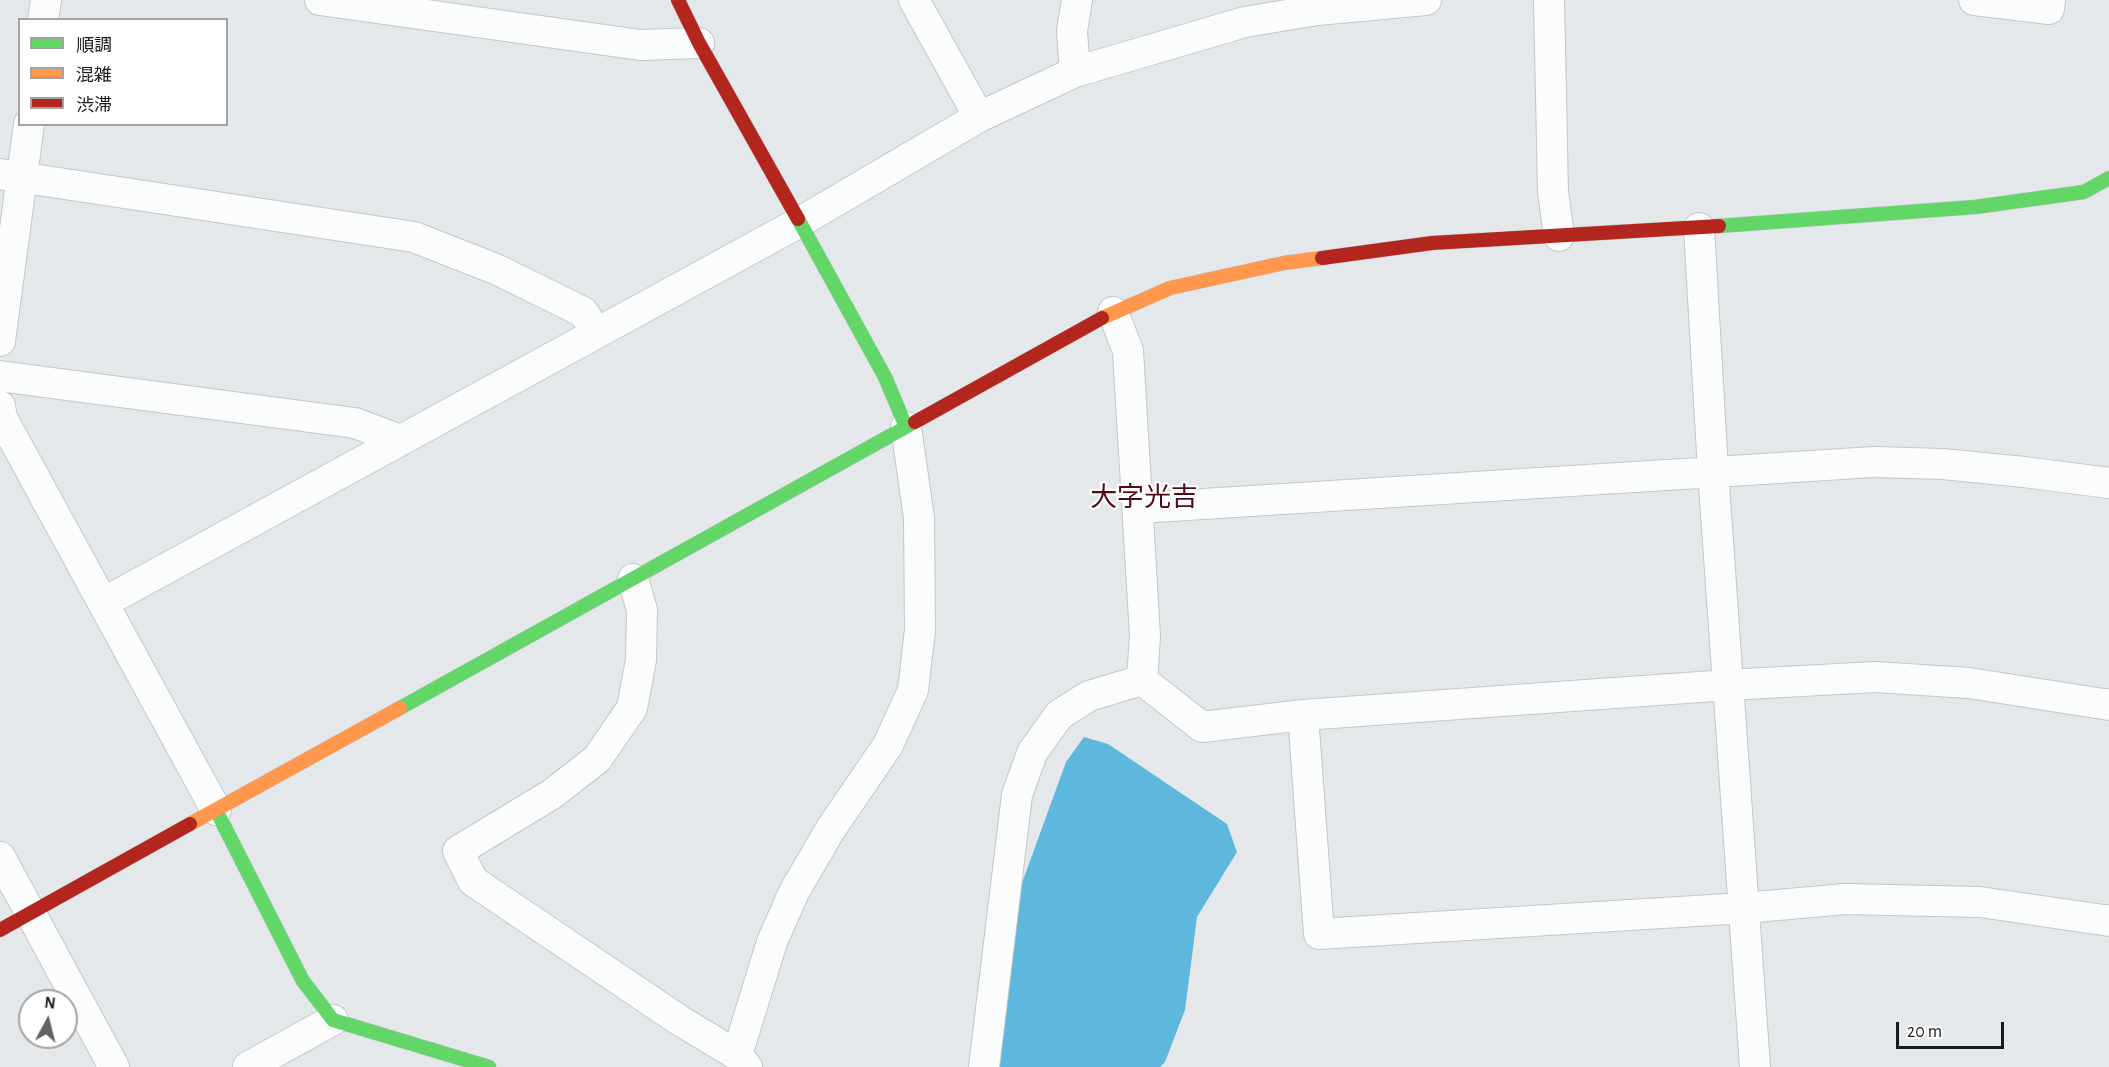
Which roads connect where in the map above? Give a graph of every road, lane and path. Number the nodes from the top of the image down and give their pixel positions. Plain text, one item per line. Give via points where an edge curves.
1 (46, 0) edge
2 (320, 0) edge
3 (678, 0) edge
4 (914, 0) edge
5 (1077, 0) edge
6 (1426, 0) edge
7 (1549, 0) edge
8 (1974, 0) edge
9 (2050, 0) edge
10 (1318, 5) edge
11 (44, 18) edge
12 (699, 43) junction
13 (1075, 72) junction
14 (979, 117) junction
15 (28, 126) edge
16 (11, 176) edge
17 (2109, 178) edge
18 (800, 222) junction
19 (1699, 228) junction
20 (1559, 236) junction
21 (1113, 312) junction
22 (597, 333) junction
23 (0, 341) edge
24 (0, 376) edge
25 (1, 414) edge
26 (906, 427) junction
27 (400, 440) junction
28 (1713, 471) junction
29 (2109, 483) edge
30 (1139, 508) junction
31 (633, 579) junction
32 (103, 603) junction
33 (1142, 680) junction
34 (1728, 685) junction
35 (2109, 705) edge
36 (1303, 715) junction
37 (216, 810) junction
38 (0, 857) edge
39 (1744, 908) junction
40 (30, 913) junction
41 (2109, 921) edge
42 (0, 930) edge
43 (333, 1020) junction
44 (742, 1061) edge
45 (114, 1067) edge
46 (248, 1067) edge
47 (489, 1067) edge
48 (984, 1067) edge
49 (1755, 1067) edge

1 - 11 street
2 - 12 street via 640,45
3 - 12 street
4 - 14 street
5 - 13 street via 1072,31
6 - 10 street
7 - 20 street via 1553,192
8 - 9 street via 2049,9
10 - 13 street via 1245,22
12 - 18 street
13 - 14 street
14 - 18 street
15 - 16 street
16 - 22 street via 414,237 498,270 583,312
16 - 23 street
17 - 19 street via 2084,192 1975,207
18 - 22 street
18 - 26 street via 885,377
19 - 20 street
19 - 28 street
20 - 21 street via 1432,243 1284,263 1170,288
21 - 26 street
21 - 30 street via 1128,351
22 - 27 street
24 - 27 street via 355,423
25 - 32 street
26 - 31 street
26 - 44 street via 919,518 920,630 913,690 888,745 830,830 794,892 772,942
27 - 32 street
28 - 29 street via 1874,462 1954,465
28 - 30 street
28 - 34 street
30 - 33 street via 1145,636
31 - 37 street
31 - 44 street via 642,610 641,660 632,708 597,759 552,794 458,851 473,881
32 - 37 street
33 - 36 street via 1202,727
33 - 48 street via 1089,696 1059,715 1032,753 1017,795
34 - 35 street via 1875,677 1969,684
34 - 36 street
34 - 39 street
36 - 39 street via 1319,934
37 - 40 street
37 - 43 street via 303,981
38 - 40 street
39 - 41 street via 1845,899 1980,902
39 - 49 street
40 - 42 street
40 - 45 street
43 - 46 street
43 - 47 street

